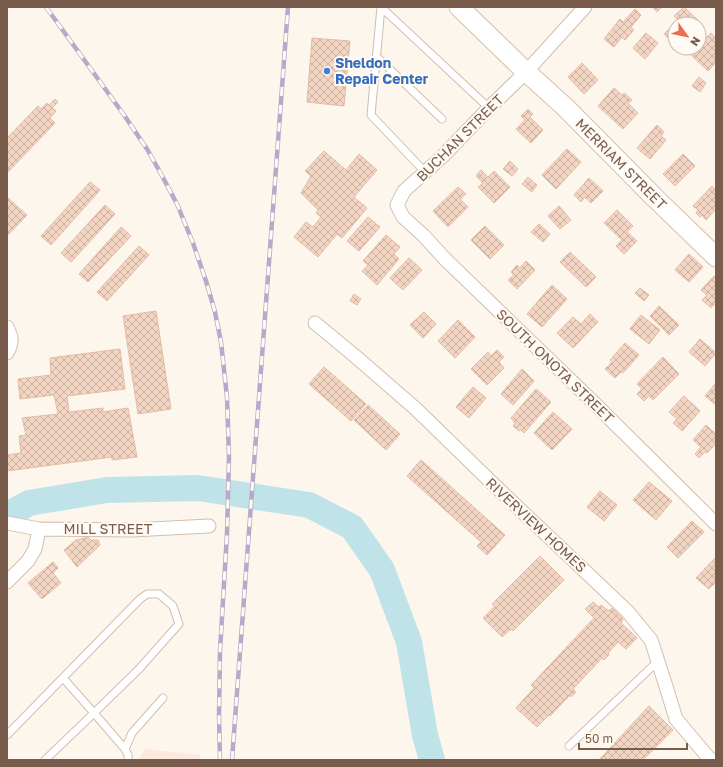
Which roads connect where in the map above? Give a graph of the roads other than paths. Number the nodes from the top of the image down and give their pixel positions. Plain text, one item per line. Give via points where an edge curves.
1 (459, 7) edge
2 (585, 7) edge
3 (377, 57) junction
4 (526, 72) junction
5 (489, 108) junction
6 (442, 119) dead end
7 (425, 172) junction
8 (397, 206) joint
9 (716, 256) edge
10 (314, 323) dead end
11 (7, 327) edge
12 (7, 353) edge
13 (10, 523) edge
14 (716, 524) edge
15 (209, 526) dead end
16 (39, 528) junction
17 (7, 582) edge
18 (658, 661) junction
19 (63, 678) junction
20 (163, 698) dead end
21 (94, 713) junction
22 (7, 735) edge
23 (570, 746) dead end
24 (125, 749) junction
25 (44, 760) edge
26 (128, 760) edge
27 (712, 760) edge

1 - 4 street, MERRIAM STREET
2 - 4 street, BUCHAN STREET
3 - 5 lane via 381,7
3 - 6 lane
3 - 7 lane via 371,115
4 - 5 street, BUCHAN STREET
4 - 9 street, MERRIAM STREET
5 - 7 street, BUCHAN STREET
7 - 8 street, BUCHAN STREET via 404,192
8 - 14 street, SOUTH ONOTA STREET via 403,217 445,259
10 - 18 street, RIVERVIEW HOMES via 416,409 628,612 651,640
11 - 12 street via 12,346
13 - 16 street, MILL STREET
15 - 16 street, MILL STREET via 132,530
16 - 17 street via 35,549 28,561
18 - 23 lane
18 - 27 street, RIVERVIEW HOMES via 676,719
19 - 21 lane
19 - 21 lane via 147,594 159,594 172,606 179,624 139,669
19 - 22 lane
20 - 24 lane via 132,733
21 - 24 lane
21 - 25 lane
24 - 26 lane

